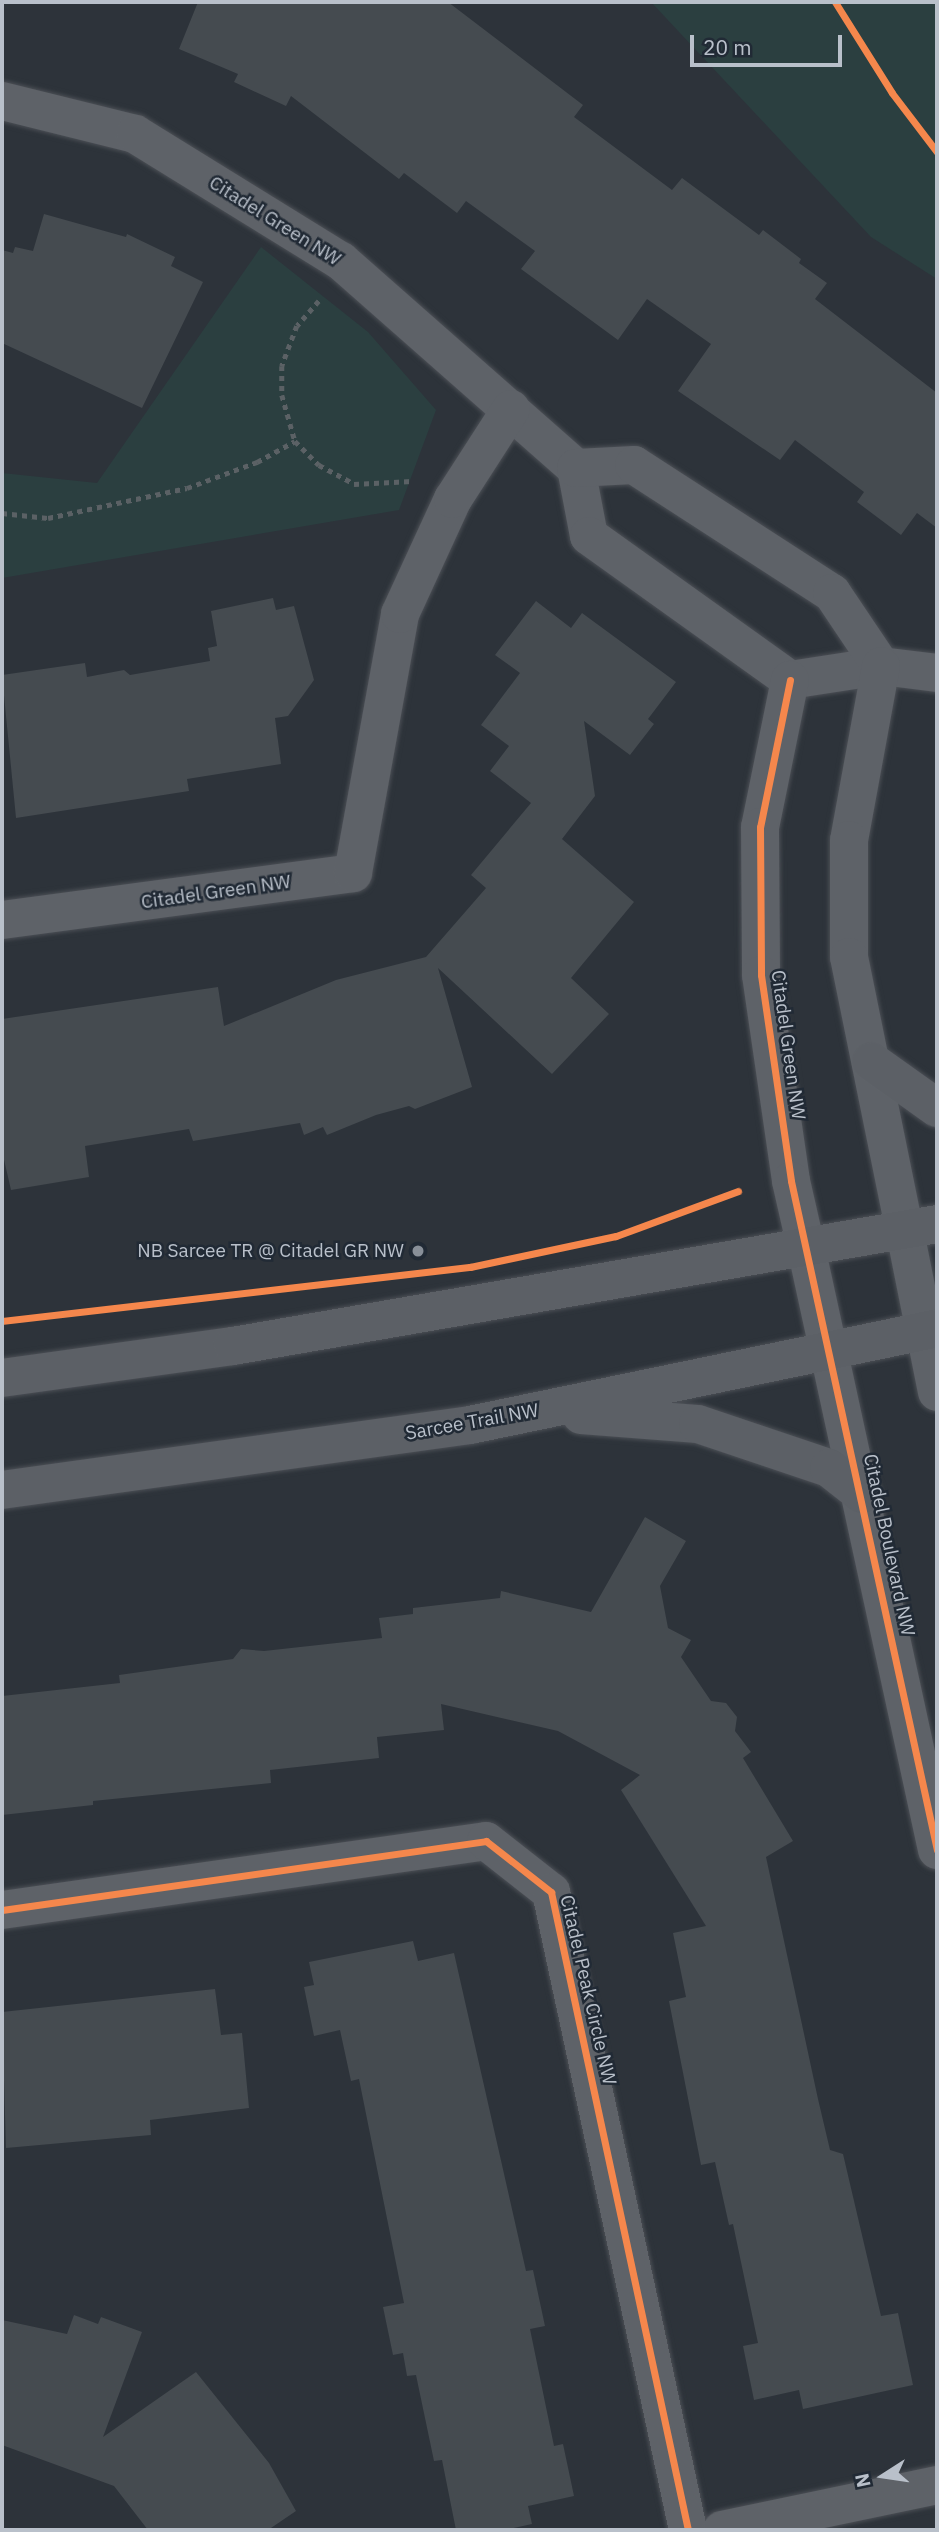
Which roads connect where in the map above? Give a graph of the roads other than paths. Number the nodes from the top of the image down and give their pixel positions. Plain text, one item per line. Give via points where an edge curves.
1 (2, 101) edge
2 (511, 409) junction
3 (576, 468) junction
4 (881, 666) junction
5 (937, 673) edge
6 (790, 680) junction
7 (2, 920) edge
8 (871, 1061) junction
9 (937, 1108) edge
10 (921, 1228) edge
11 (806, 1247) junction
12 (931, 1330) edge
13 (829, 1351) junction
14 (2, 1378) edge
15 (937, 1392) edge
16 (537, 1411) junction
17 (2, 1490) edge
18 (862, 1494) junction
19 (937, 1850) edge
20 (2, 1910) edge
21 (937, 2485) edge
22 (688, 2530) edge
23 (722, 2530) edge

1 - 2 street, Citadel Green NW via 135,134 341,261
2 - 3 street, Citadel Green NW
2 - 7 street, Citadel Green NW via 453,499 400,614 353,873
3 - 4 street via 634,465 809,578 832,593
3 - 6 street via 589,536
4 - 5 street
4 - 6 street
4 - 8 street via 849,840 849,957
6 - 11 street, Citadel Green NW via 760,827 761,975 791,1181
8 - 9 main road
8 - 10 street
10 - 11 main road
10 - 12 street
11 - 13 street, Citadel Boulevard NW
11 - 14 main road via 233,1346
12 - 13 main road, Sarcee Trail NW
12 - 15 street
13 - 16 main road, Sarcee Trail NW
13 - 18 street, Citadel Boulevard NW
16 - 17 main road, Sarcee Trail NW via 278,1453
16 - 18 main road via 698,1424 829,1468
18 - 19 street, Citadel Boulevard NW
20 - 22 street, Citadel Peak Circle NW via 486,1841 551,1892
21 - 23 street

